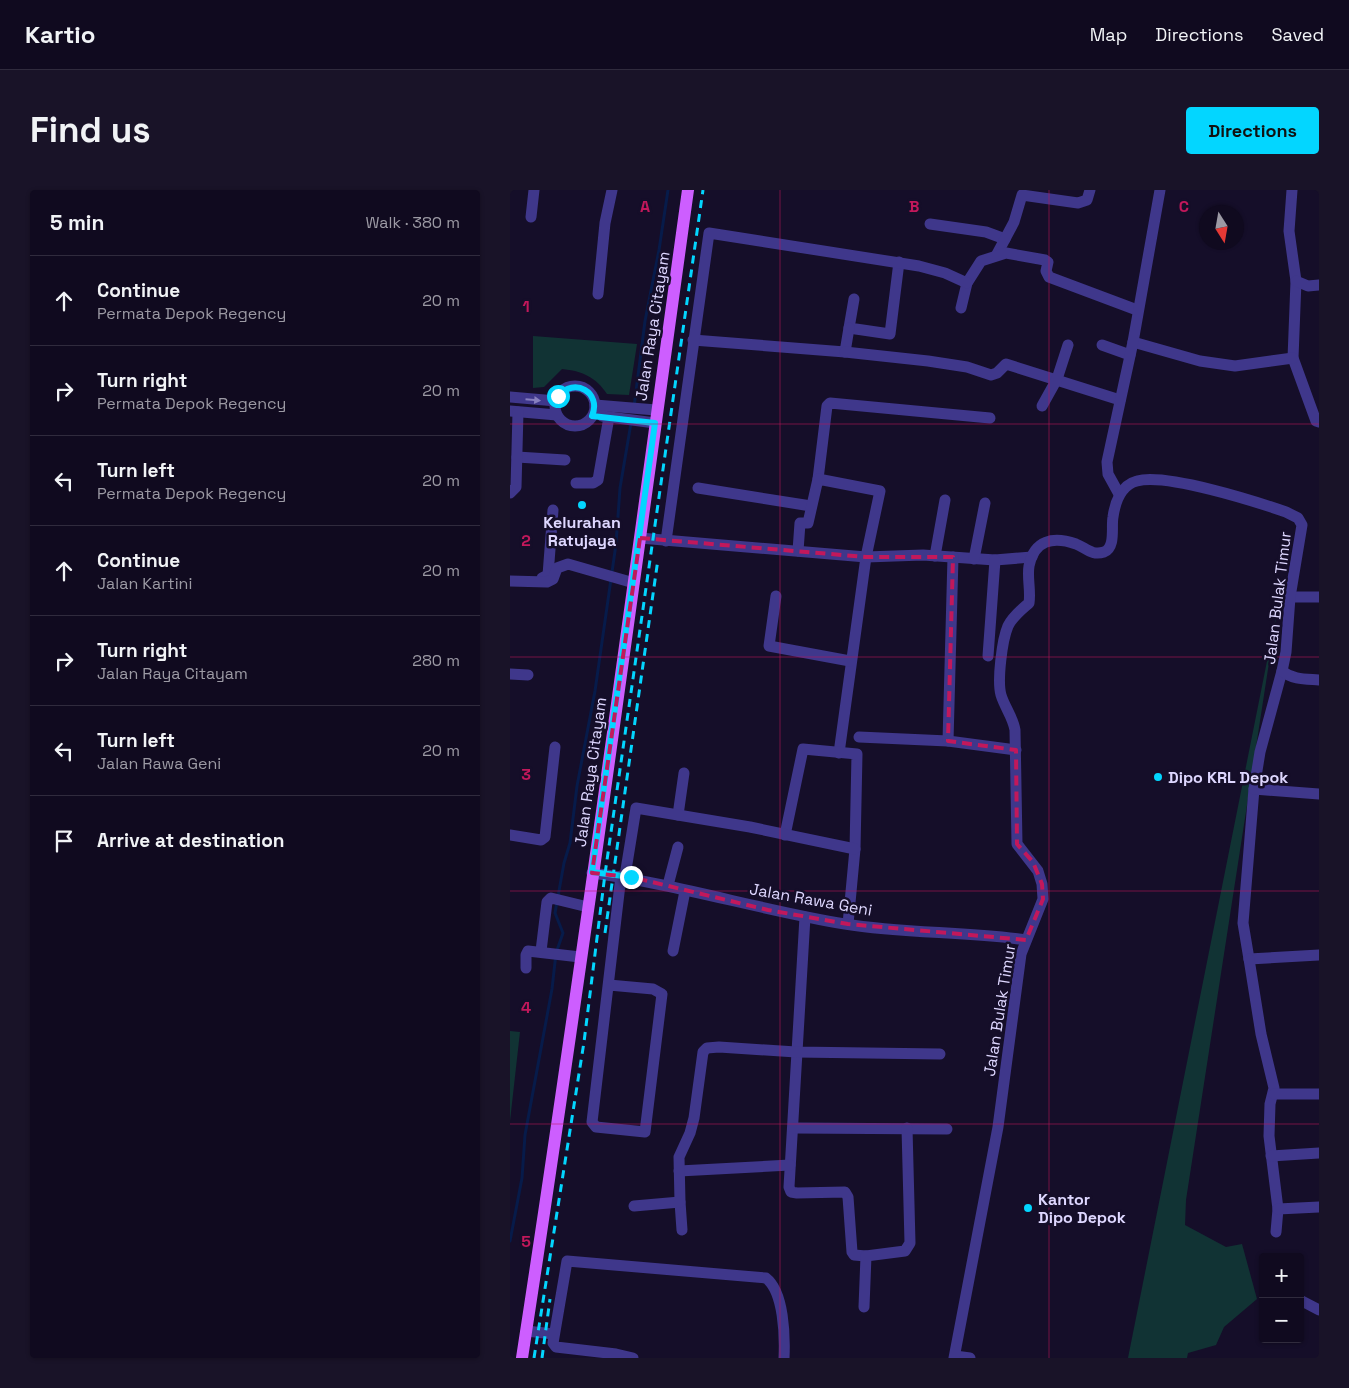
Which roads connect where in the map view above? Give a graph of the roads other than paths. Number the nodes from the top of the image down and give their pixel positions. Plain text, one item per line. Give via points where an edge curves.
1 (534, 190) edge
2 (612, 190) edge
3 (688, 190) edge
4 (1090, 190) edge
5 (1160, 190) edge
6 (1292, 190) edge
7 (531, 217) dead end
8 (930, 224) dead end
9 (1005, 240) junction
10 (998, 254) junction
11 (899, 262) junction
12 (1296, 281) junction
13 (967, 284) junction
14 (1319, 285) edge
15 (598, 294) dead end
16 (854, 299) dead end
17 (960, 308) dead end
18 (1137, 310) junction
19 (849, 328) junction
20 (693, 340) junction
21 (1133, 342) junction
22 (1068, 345) dead end
23 (1102, 345) dead end
24 (845, 352) junction
25 (1130, 355) junction
26 (1294, 358) junction
27 (1057, 378) junction
28 (510, 398) edge
29 (1120, 400) junction
30 (556, 401) junction
31 (1042, 406) dead end
32 (651, 409) junction
33 (594, 410) junction
34 (514, 411) edge
35 (557, 415) junction
36 (609, 417) junction
37 (990, 418) dead end
38 (649, 422) junction
39 (1319, 422) edge
40 (517, 458) junction
41 (564, 460) dead end
42 (818, 479) junction
43 (576, 483) dead end
44 (698, 488) dead end
45 (513, 490) edge
46 (1119, 494) junction
47 (945, 500) dead end
48 (985, 503) dead end
49 (811, 506) junction
50 (554, 510) dead end
51 (640, 538) junction
52 (666, 541) junction
53 (798, 551) junction
54 (935, 556) junction
55 (866, 557) junction
56 (953, 557) junction
57 (1032, 557) junction
58 (974, 559) junction
59 (995, 560) junction
60 (510, 576) edge
61 (510, 581) edge
62 (634, 582) junction
63 (776, 596) dead end
64 (1290, 597) junction
65 (1319, 597) edge
66 (988, 656) dead end
67 (850, 661) junction
68 (1282, 671) junction
69 (510, 674) edge
70 (528, 675) dead end
71 (1319, 680) edge
72 (859, 737) dead end
73 (948, 741) junction
74 (555, 747) dead end
75 (1016, 750) junction
76 (839, 753) junction
77 (684, 773) dead end
78 (1254, 789) junction
79 (1319, 794) edge
80 (678, 815) junction
81 (785, 834) junction
82 (510, 835) edge
83 (678, 847) dead end
84 (855, 849) junction
85 (592, 872) junction
86 (623, 876) junction
87 (668, 885) junction
88 (685, 890) junction
89 (588, 908) junction
90 (805, 917) junction
91 (848, 924) junction
92 (1026, 940) junction
93 (673, 951) dead end
94 (545, 952) junction
95 (1319, 955) edge
96 (580, 958) junction
97 (1249, 960) junction
98 (526, 968) dead end
99 (608, 985) junction
100 (796, 1052) junction
101 (940, 1054) dead end
102 (1274, 1094) junction
103 (1319, 1094) edge
104 (794, 1128) junction
105 (907, 1128) junction
106 (946, 1129) dead end
107 (1319, 1153) edge
108 (1271, 1156) junction
109 (790, 1165) junction
110 (679, 1171) junction
111 (680, 1202) junction
112 (634, 1206) dead end
113 (1319, 1207) edge
114 (1278, 1209) junction
115 (682, 1230) dead end
116 (1276, 1232) dead end
117 (866, 1256) junction
118 (1304, 1302) edge
119 (864, 1307) dead end
120 (1319, 1310) edge
121 (526, 1331) junction
122 (554, 1334) junction
123 (961, 1357) edge
124 (522, 1358) edge
125 (633, 1358) edge
126 (784, 1358) edge

1 - 7 street
2 - 15 street via 605,223
3 - 32 main road, Jalan Raya Citayam via 676,292
4 - 9 street via 1087,200 1078,203 1022,195
5 - 18 street
6 - 12 street via 1289,231
8 - 9 street via 986,232
9 - 10 street
10 - 13 street via 981,261
10 - 18 street via 1045,260 1049,277
11 - 13 street via 945,273
11 - 19 street via 890,334
11 - 20 street via 709,233
12 - 14 street via 1308,286
12 - 26 street
13 - 17 street
16 - 19 street
18 - 21 street
19 - 24 street
20 - 24 street
20 - 52 street
21 - 25 street
21 - 26 street via 1200,361 1235,366
22 - 27 street
23 - 25 street
24 - 27 street via 928,361 991,375 1006,364
25 - 29 street
26 - 39 street
27 - 29 street
27 - 31 street
28 -> 30 street
29 - 46 street via 1107,462 1108,474
30 - 33 street via 568,387 580,386 590,393
30 - 35 street
32 - 33 street via 624,406
32 - 38 main road, Jalan Raya Citayam
33 - 35 street via 584,424 571,426
33 - 36 street
34 - 35 street
34 - 40 street
36 - 38 street
36 - 43 street via 598,480 593,484
37 - 42 street via 830,404 827,406
38 - 51 main road, Jalan Raya Citayam
40 - 41 street
40 - 45 street
42 - 49 street
42 - 55 street via 880,491
44 - 49 street
46 - 57 street via 1113,516 1111,546 1106,551 1096,553 1076,545 1051,541 1036,548
46 - 64 street, Jalan Bulak Timur via 1136,481 1161,480 1251,501 1298,518 1302,525 1301,538
47 - 54 street
48 - 58 street
49 - 53 street via 808,523 800,523
50 - 60 street via 547,577
51 - 52 street
51 - 62 main road, Jalan Raya Citayam
52 - 53 street
53 - 55 street
54 - 55 street
54 - 56 street
55 - 67 street
56 - 58 street
56 - 73 street
57 - 59 street
57 - 75 street, Jalan Bulak Timur via 1029,604 1008,627 1000,678 1001,693 1014,719
58 - 59 street
59 - 66 street
61 - 62 street via 547,582 564,565
62 - 85 main road, Jalan Raya Citayam
63 - 67 street via 768,646
64 - 65 street
64 - 68 street, Jalan Bulak Timur
67 - 76 street
68 - 71 street, Jalan Bulak Timur via 1300,679
68 - 78 street via 1260,752
69 - 70 street
72 - 73 street
73 - 75 street
74 - 82 street via 545,837 542,840
75 - 92 street, Jalan Bulak Timur via 1016,844 1033,862 1042,884 1043,899
76 - 81 street via 803,749
76 - 84 street via 859,756
77 - 80 street
78 - 79 street
78 - 97 street via 1243,923
80 - 81 street
80 - 86 street via 636,808
81 - 84 street
83 - 87 street
84 - 91 street
85 - 86 street, Jalan Rawa Geni
85 - 89 main road, Jalan Raya Citayam
86 - 87 street, Jalan Rawa Geni
86 - 99 street
87 - 88 street, Jalan Rawa Geni
88 - 90 street, Jalan Rawa Geni
88 - 93 street
89 - 94 street via 555,898 547,902
89 - 96 main road, Jalan Raya Citayam
90 - 91 street, Jalan Rawa Geni
90 - 100 street
91 - 92 street, Jalan Rawa Geni
92 - 123 street, Jalan Bulak Timur via 1016,986 998,1127
94 - 96 street
94 - 98 street via 526,952
95 - 97 street
96 - 121 main road, Jalan Raya Citayam
97 - 102 street
99 - 99 street via 593,1125 645,1132 662,994 653,989
100 - 101 street
100 - 104 street
100 - 110 street via 719,1047 707,1048 703,1052 690,1133 680,1154
102 - 103 street
102 - 108 street via 1270,1104
104 - 105 street
104 - 109 street
105 - 106 street
105 - 117 street via 910,1243 905,1250
107 - 108 street
108 - 114 street
109 - 110 street
109 - 117 street via 791,1192 845,1192 852,1252
110 - 111 street
111 - 112 street
111 - 115 street
113 - 114 street
114 - 116 street
117 - 119 street
118 - 120 street
121 - 122 street
121 - 124 main road, Jalan Raya Citayam
122 - 125 street via 556,1347
122 - 126 street via 567,1262 766,1278 777,1293 785,1337

